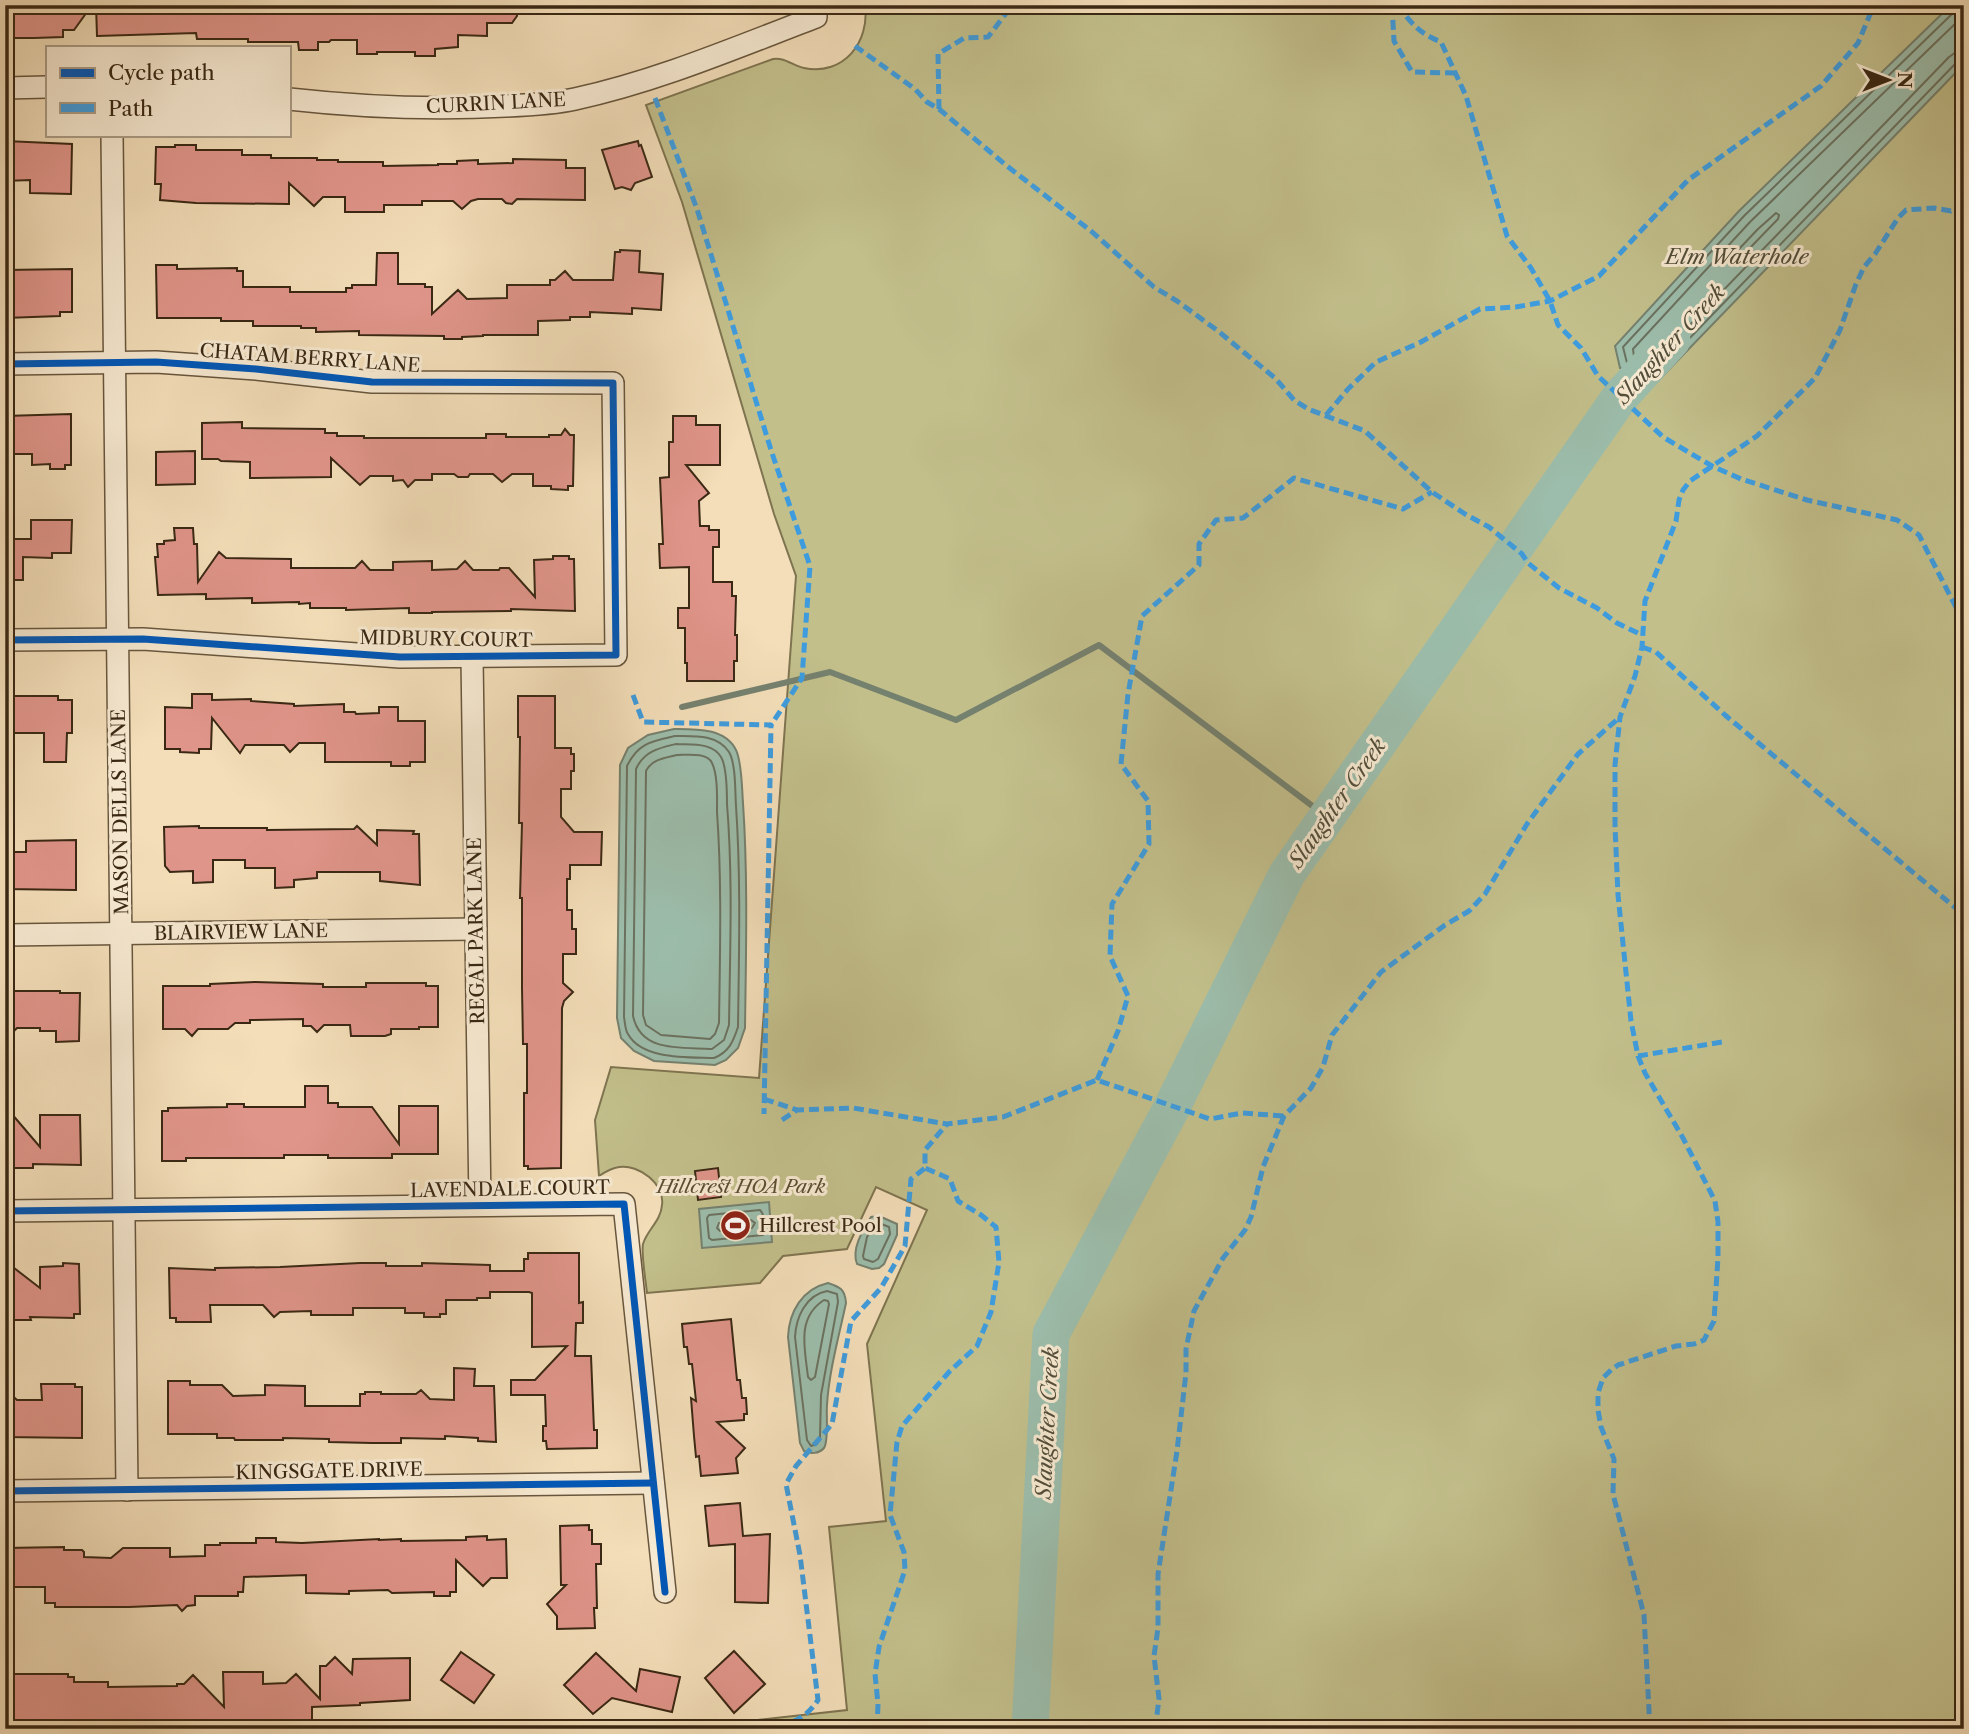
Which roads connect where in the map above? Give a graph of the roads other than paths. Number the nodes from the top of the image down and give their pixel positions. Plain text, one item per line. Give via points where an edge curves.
1 (816, 11) edge
2 (46, 87) edge
3 (5, 88) edge
4 (290, 99) edge
5 (112, 136) edge
6 (115, 362) junction
7 (5, 363) edge
8 (613, 383) joint
9 (117, 639) junction
10 (5, 640) edge
11 (472, 657) junction
12 (476, 929) junction
13 (121, 934) junction
14 (5, 935) edge
15 (480, 1205) junction
16 (124, 1209) junction
17 (5, 1211) edge
18 (653, 1483) junction
19 (127, 1490) junction
20 (5, 1491) edge
21 (666, 1592) dead end

1 - 4 street, CURRIN LANE via 648,79 573,99 428,108
2 - 3 street
5 - 6 street, MASON DELLS LANE
6 - 7 street, CHATAM BERRY LANE
6 - 8 street, CHATAM BERRY LANE via 256,369 372,382
6 - 9 street, MASON DELLS LANE
8 - 11 street, MIDBURY COURT via 615,655
9 - 10 street, MIDBURY COURT
9 - 11 street, MIDBURY COURT via 374,656
9 - 13 street, MASON DELLS LANE
11 - 12 street, REGAL PARK LANE
12 - 13 street, BLAIRVIEW LANE
12 - 15 street, REGAL PARK LANE
13 - 14 street, BLAIRVIEW LANE
13 - 16 street, MASON DELLS LANE
15 - 16 street, LAVENDALE COURT
15 - 18 street, LAVENDALE COURT via 624,1204
16 - 17 street, LAVENDALE COURT
16 - 19 street, MASON DELLS LANE
18 - 19 street, KINGSGATE DRIVE
18 - 21 street, LAVENDALE COURT
19 - 20 street, KINGSGATE DRIVE

